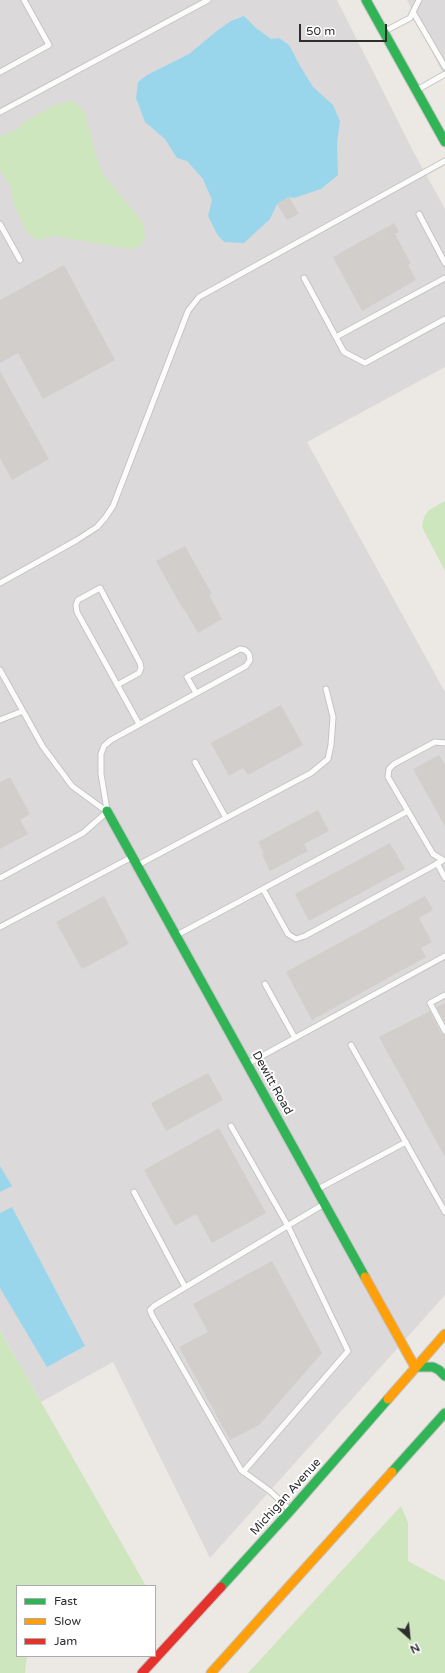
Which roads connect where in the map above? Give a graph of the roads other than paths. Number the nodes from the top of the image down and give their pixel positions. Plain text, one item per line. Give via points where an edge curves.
1 (24, 0) edge
2 (208, 0) edge
3 (366, 0) edge
4 (417, 2) edge
5 (413, 12) junction
6 (384, 32) junction
7 (445, 67) edge
8 (0, 72) edge
9 (445, 74) edge
10 (416, 90) junction
11 (0, 112) edge
12 (445, 142) edge
13 (445, 161) edge
14 (418, 214) dead end
15 (0, 224) edge
16 (20, 260) dead end
17 (445, 263) edge
18 (304, 278) dead end
19 (445, 278) edge
20 (445, 319) edge
21 (336, 337) junction
22 (0, 583) edge
23 (0, 670) edge
24 (117, 685) junction
25 (326, 689) dead end
26 (196, 693) junction
27 (23, 711) junction
28 (0, 720) edge
29 (138, 724) junction
30 (445, 743) edge
31 (195, 762) dead end
32 (107, 811) junction
33 (408, 811) junction
34 (226, 818) junction
35 (132, 857) junction
36 (441, 861) edge
37 (137, 865) junction
38 (0, 878) edge
39 (445, 878) edge
40 (263, 889) junction
41 (0, 927) edge
42 (176, 935) junction
43 (445, 956) edge
44 (265, 984) dead end
45 (445, 995) edge
46 (445, 1031) edge
47 (295, 1038) junction
48 (351, 1045) dead end
49 (248, 1064) junction
50 (231, 1126) dead end
51 (406, 1142) junction
52 (318, 1190) junction
53 (134, 1192) dead end
54 (325, 1203) junction
55 (445, 1212) edge
56 (288, 1226) junction
57 (185, 1287) junction
58 (445, 1334) edge
59 (415, 1367) junction
60 (445, 1376) edge
61 (445, 1413) edge
62 (243, 1472) junction
63 (291, 1510) junction
64 (142, 1673) edge
65 (211, 1673) edge

1 - 8 lane via 49,45
2 - 11 lane
3 - 6 main road
4 - 5 lane
5 - 6 lane via 410,18
5 - 7 lane
6 - 10 main road
9 - 10 lane
10 - 12 main road
13 - 22 lane via 199,297 188,311 113,506 105,518 97,528
14 - 17 lane
15 - 16 lane
18 - 21 lane
19 - 21 lane
20 - 21 lane via 366,362 344,352
23 - 27 lane
24 - 24 lane via 77,612 78,600 100,588 141,668 139,673
24 - 29 lane
25 - 34 lane via 333,717 328,759 311,772
26 - 26 lane via 246,666 250,660 246,650 240,649 187,677
26 - 29 lane
27 - 28 lane
27 - 32 lane via 43,747 72,786
29 - 32 lane via 111,740 104,746 101,754 101,774
30 - 33 lane via 435,742 394,764 389,770 388,777
31 - 34 lane
32 - 35 main road, Dewitt Road
32 - 38 lane via 83,834
33 - 36 lane via 433,854
33 - 40 lane
34 - 37 lane
35 - 37 main road, Dewitt Road
35 - 41 lane
36 - 39 lane
36 - 40 lane via 296,939 288,934
37 - 42 main road, Dewitt Road
40 - 42 lane
42 - 49 main road, Dewitt Road
43 - 47 lane
44 - 47 lane
45 - 46 lane via 430,1003
47 - 49 lane
48 - 51 lane
49 - 52 main road, Dewitt Road
50 - 56 lane
51 - 52 lane
51 - 55 lane
52 - 54 main road, Dewitt Road
53 - 57 lane
54 - 56 lane
54 - 59 main road, Dewitt Road
56 - 57 lane
56 - 62 lane via 348,1351
57 - 62 lane via 150,1310
58 - 59 main road, Michigan Avenue
59 - 60 main road via 433,1367
59 - 63 main road, Michigan Avenue
61 - 65 main road
62 - 63 lane
63 - 64 main road, Michigan Avenue

